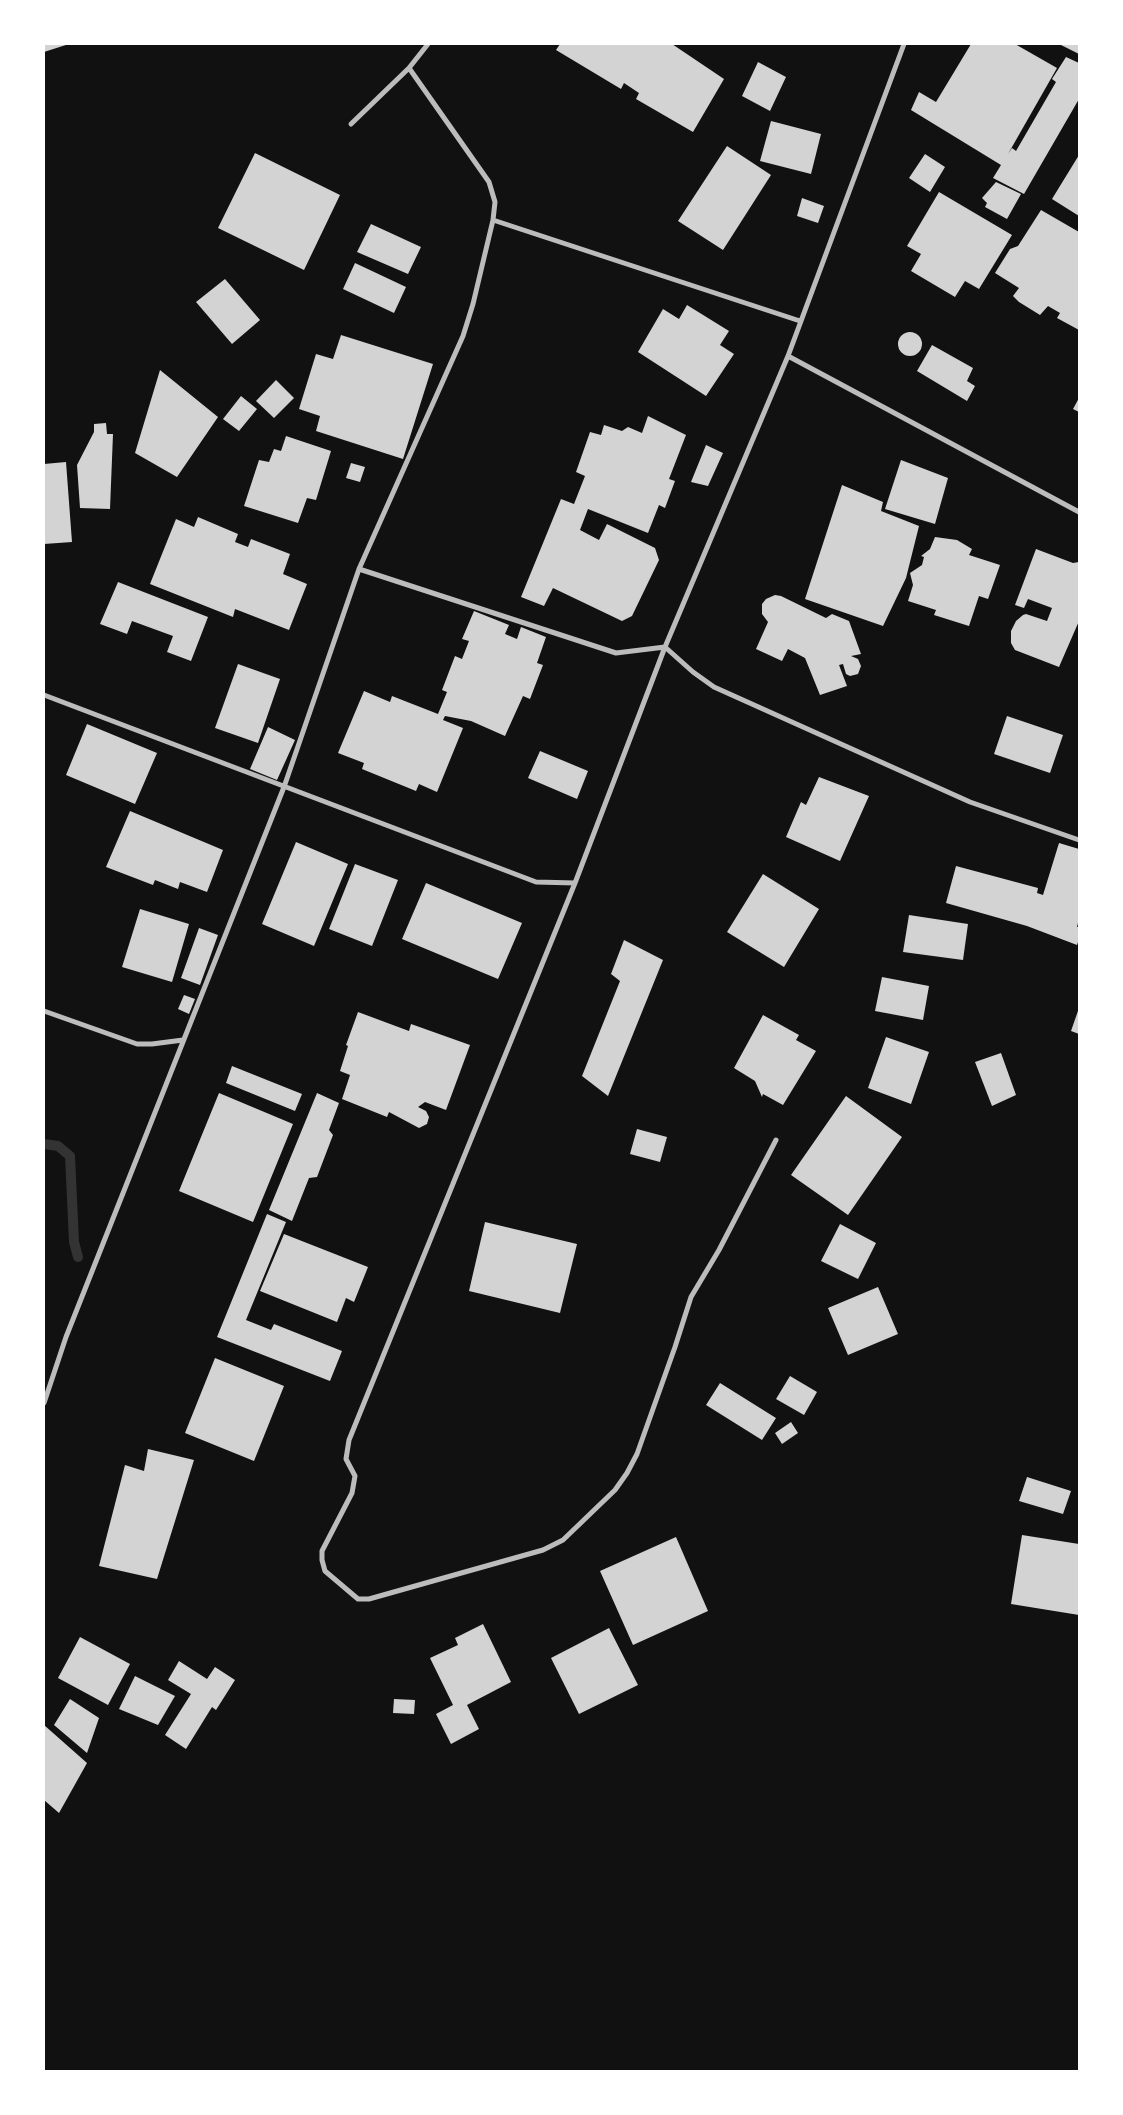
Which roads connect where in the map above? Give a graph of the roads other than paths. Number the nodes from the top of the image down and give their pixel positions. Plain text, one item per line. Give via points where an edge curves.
1 (428, 44) edge
2 (904, 44) edge
3 (409, 68) junction
4 (352, 124) dead end
5 (493, 220) junction
6 (800, 321) junction
7 (788, 356) junction
8 (1079, 512) edge
9 (358, 569) junction
10 (665, 647) junction
11 (44, 696) edge
12 (284, 788) junction
13 (1079, 840) edge
14 (575, 883) junction
15 (44, 1011) edge
16 (184, 1040) junction
17 (776, 1140) dead end
18 (44, 1403) edge

1 - 3 street
2 - 6 street
3 - 4 street
3 - 5 street via 489,182 495,202
5 - 6 street
5 - 9 street via 464,336
6 - 7 street
7 - 8 street
7 - 10 street
9 - 10 street via 616,653
9 - 12 street
10 - 13 street via 714,688 970,802
10 - 14 street
11 - 12 street
12 - 14 street via 536,882
12 - 16 street
14 - 17 street via 349,1440 346,1459 355,1476 352,1493 322,1551 324,1571 358,1599 369,1599 543,1550 563,1540 615,1490 637,1454 690,1297 719,1250
15 - 16 street via 137,1044
16 - 18 street via 66,1337

